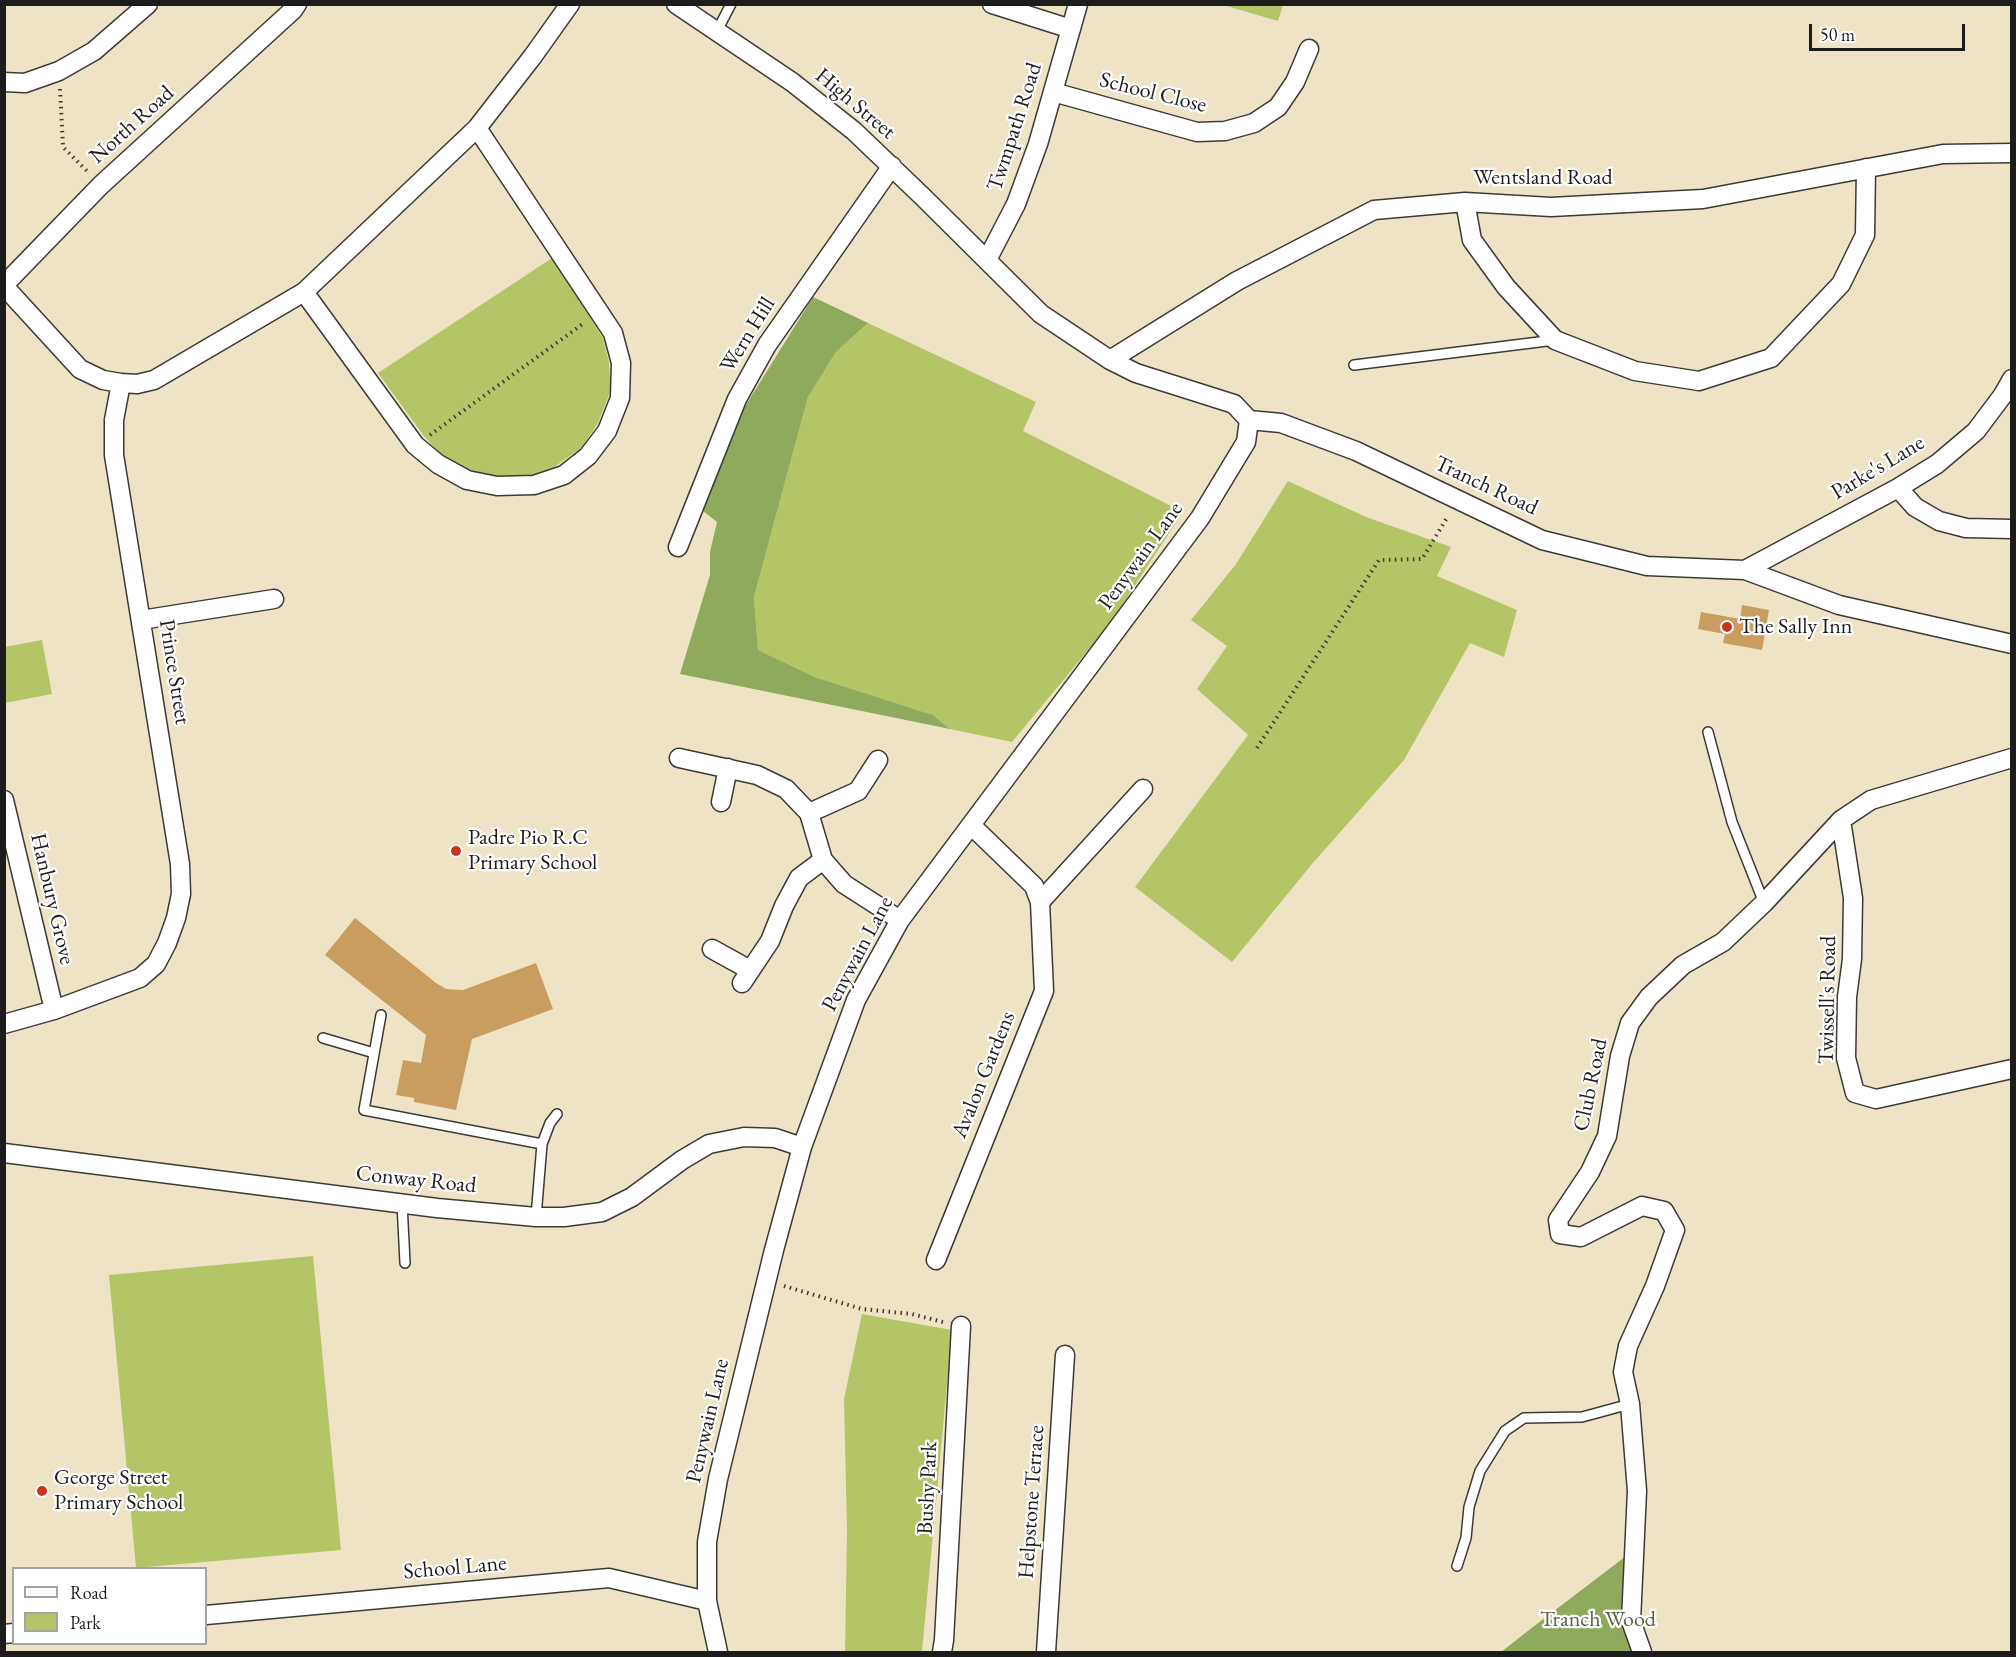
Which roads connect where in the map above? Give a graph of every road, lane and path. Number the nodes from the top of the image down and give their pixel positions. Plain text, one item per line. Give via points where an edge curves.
1 (148, 4) edge
2 (297, 4) edge
3 (570, 4) edge
4 (676, 4) edge
5 (731, 4) edge
6 (992, 4) edge
7 (1078, 4) edge
8 (1071, 29) junction
9 (717, 31) junction
10 (1309, 48) dead end
11 (59, 71) junction
12 (4, 82) edge
13 (1053, 92) junction
14 (477, 128) junction
15 (2012, 153) edge
16 (892, 166) junction
17 (1866, 168) junction
18 (101, 185) junction
19 (1465, 202) junction
20 (987, 260) junction
21 (4, 285) edge
22 (304, 292) junction
23 (600, 312) junction
24 (1555, 340) junction
25 (1110, 360) junction
26 (1354, 364) dead end
27 (2012, 379) edge
28 (121, 383) junction
29 (1249, 420) junction
30 (415, 446) junction
31 (1898, 488) junction
32 (1458, 500) junction
33 (2012, 530) edge
34 (678, 548) dead end
35 (1745, 570) junction
36 (274, 598) dead end
37 (141, 620) junction
38 (2012, 644) edge
39 (1708, 732) dead end
40 (1257, 748) dead end
41 (679, 758) dead end
42 (2012, 758) edge
43 (878, 760) dead end
44 (728, 768) junction
45 (1143, 789) dead end
46 (4, 800) edge
47 (721, 802) dead end
48 (809, 813) junction
49 (1841, 820) junction
50 (971, 825) junction
51 (824, 860) junction
52 (1040, 902) junction
53 (1764, 903) junction
54 (900, 920) junction
55 (712, 949) dead end
56 (54, 1010) junction
57 (381, 1015) dead end
58 (4, 1024) edge
59 (323, 1038) dead end
60 (374, 1053) junction
61 (2012, 1069) edge
62 (557, 1114) dead end
63 (542, 1144) junction
64 (802, 1147) junction
65 (4, 1153) edge
66 (402, 1203) junction
67 (536, 1216) junction
68 (936, 1260) dead end
69 (405, 1263) dead end
70 (766, 1280) junction
71 (961, 1326) joint
72 (1065, 1355) dead end
73 (1630, 1404) junction
74 (1458, 1566) dead end
75 (707, 1601) junction
76 (207, 1615) edge
77 (718, 1653) edge
78 (942, 1653) edge
79 (1046, 1653) edge
80 (1642, 1653) edge

1 - 11 street via 94,51
2 - 18 street, North Road
3 - 14 street
4 - 9 street, High Street
5 - 9 lane
6 - 8 street
7 - 8 street, Twmpath Road
8 - 13 street, Twmpath Road
9 - 16 street, High Street via 792,82
10 - 13 street, School Close via 1295,82 1278,107 1254,123 1225,131 1197,132
11 - 12 street via 25,83
11 - 18 path via 63,147
13 - 20 street, Twmpath Road via 1016,204
14 - 22 street
14 - 23 street
15 - 17 street, Wentsland Road via 1943,154
16 - 20 street, High Street
16 - 34 street, Wern Hill via 767,345 737,399
17 - 19 street, Wentsland Road via 1703,199 1551,207
17 - 24 street via 1865,235 1841,284 1771,358 1699,381 1635,371
18 - 21 street, North Road
19 - 24 street via 1472,240 1506,287
19 - 25 street, Wentsland Road via 1374,210 1237,281
20 - 25 street via 1041,314
21 - 28 street via 80,369
22 - 28 street via 154,380
22 - 30 street
23 - 30 path
23 - 30 street via 613,333 621,363 620,398 607,431 588,456 564,475 534,485 497,486 467,480
24 - 26 lane
25 - 29 street via 1234,404
27 - 31 street, Parke's Lane via 1976,430 1936,464
28 - 37 street, Prince Street via 114,420 114,455
29 - 32 street, Tranch Road via 1281,423 1356,451
29 - 50 street, Penywain Lane via 1246,442 1200,518
31 - 33 street via 1915,507 1939,521 1966,528
31 - 35 street, Parke's Lane
32 - 35 street, Tranch Road via 1542,540 1637,564
32 - 40 path via 1422,559 1379,560
35 - 38 street, Tranch Road via 1839,605
36 - 37 street
37 - 56 street, Prince Street via 180,864 181,894 176,918 156,964 140,978
39 - 53 lane via 1732,822
41 - 44 street
42 - 49 street, Club Road via 1871,800
43 - 48 street via 858,791
44 - 47 street
44 - 48 street via 757,775 786,789
45 - 52 street
46 - 56 street, Hanbury Grove
48 - 51 street
49 - 53 street, Club Road
49 - 61 street, Twissell's Road via 1853,898 1846,1058 1855,1093 1875,1099
50 - 52 street, Avalon Gardens via 1034,886
50 - 54 street, Penywain Lane
51 - 54 street via 844,884
51 - 55 street via 800,878 770,941 746,976
52 - 68 street, Avalon Gardens via 1044,991
53 - 73 street, Club Road via 1723,942 1683,965 1648,997 1630,1023 1620,1056 1607,1136 1590,1172 1558,1220 1560,1233 1581,1237 1642,1206 1664,1211 1675,1230 1628,1346 1623,1372
54 - 64 street, Penywain Lane via 856,1000
56 - 58 street
57 - 60 lane
59 - 60 lane
60 - 63 lane via 364,1110
62 - 63 lane
63 - 67 lane
64 - 67 street, Conway Road via 775,1138 744,1137 709,1144 632,1197 602,1212
64 - 70 street, Penywain Lane
65 - 66 street, Conway Road
66 - 67 street, Conway Road
66 - 69 lane
70 - 71 path via 862,1309 912,1314
70 - 75 street, Penywain Lane via 718,1479 707,1542
71 - 78 street, Bushy Park
72 - 79 street, Helpstone Terrace
73 - 74 lane via 1582,1417 1524,1418 1505,1431 1480,1471
73 - 80 street, Club Road via 1637,1491 1630,1621
75 - 76 street, School Lane via 609,1578
75 - 77 street, Penywain Lane

